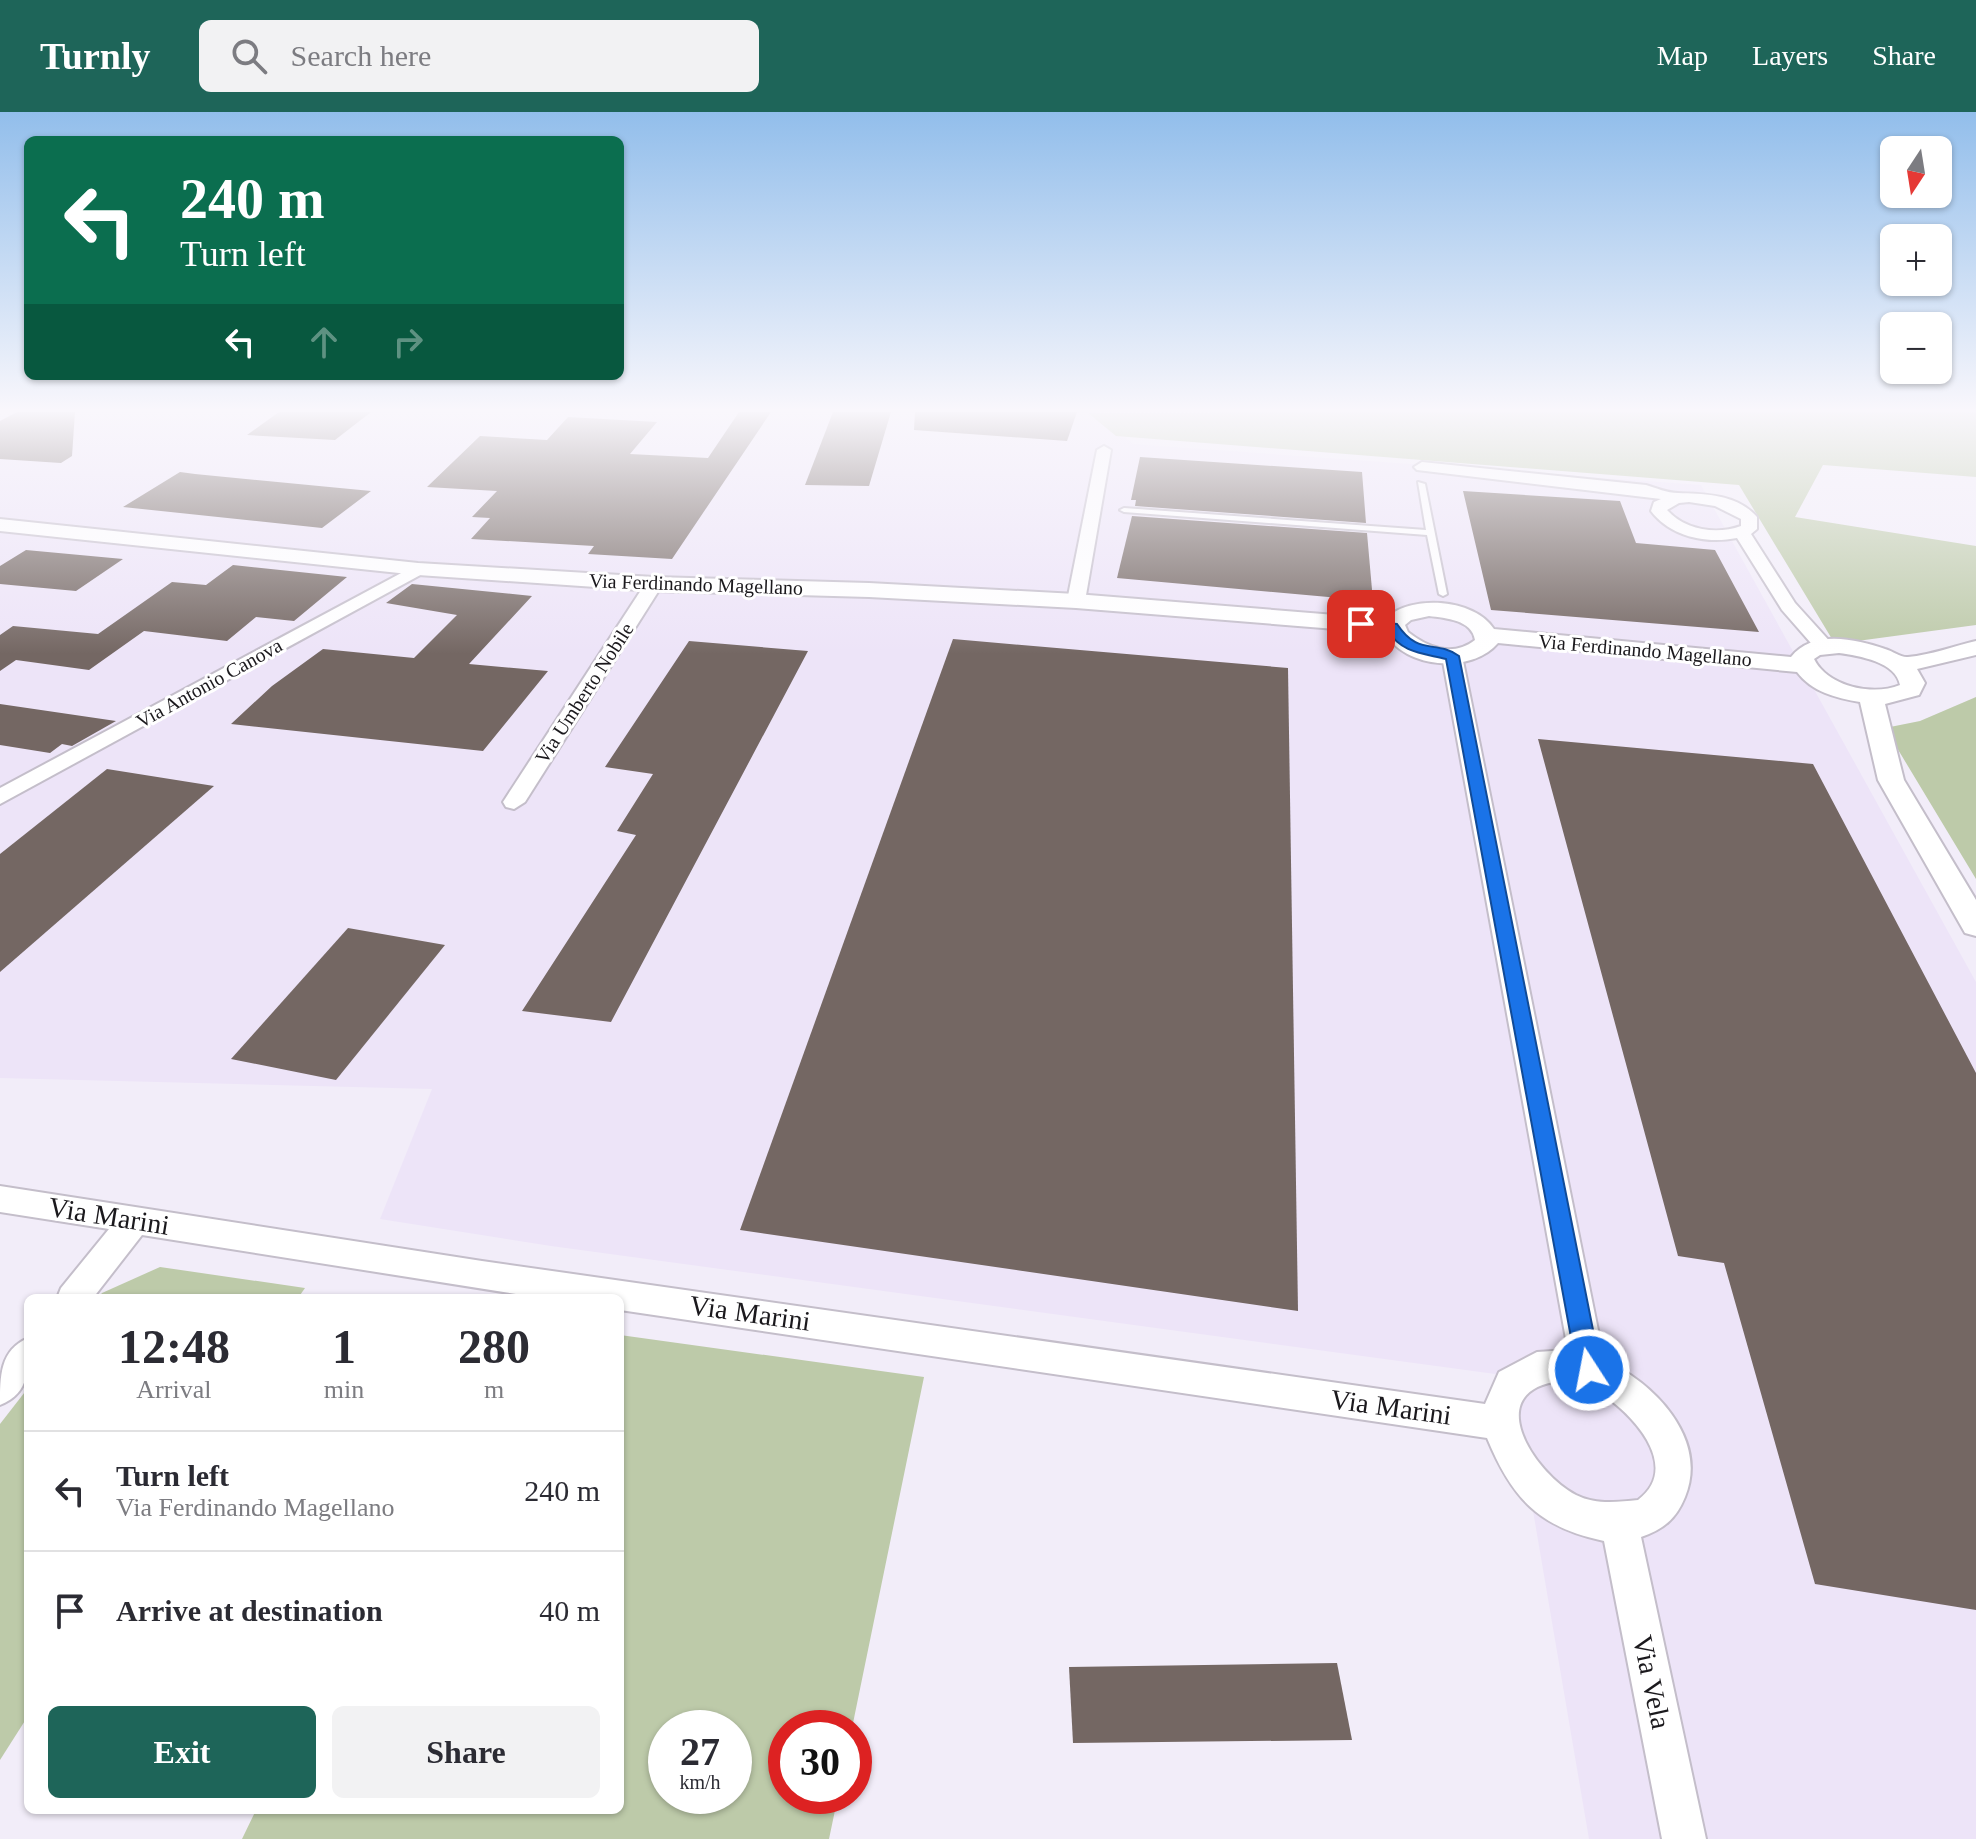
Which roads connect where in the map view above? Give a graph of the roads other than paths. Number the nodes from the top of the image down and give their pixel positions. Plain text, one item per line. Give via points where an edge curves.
1 (1096, 493) edge
2 (1424, 493) edge
3 (1656, 493) edge
4 (1676, 498) junction
5 (1124, 510) dead end
6 (0, 525) edge
7 (1430, 533) junction
8 (1742, 533) junction
9 (418, 569) junction
10 (654, 584) junction
11 (1443, 594) dead end
12 (1076, 601) junction
13 (1393, 627) junction
14 (1487, 635) junction
15 (1824, 646) junction
16 (1976, 648) edge
17 (1452, 656) junction
18 (1803, 665) junction
19 (1901, 666) junction
20 (1871, 697) junction
21 (0, 797) edge
22 (514, 802) dead end
23 (1976, 926) edge
24 (0, 1199) edge
25 (134, 1221) junction
26 (76, 1294) edge
27 (613, 1294) edge
28 (624, 1296) edge
29 (24, 1359) edge
30 (1589, 1370) junction
31 (0, 1389) edge
32 (1501, 1423) junction
33 (1620, 1525) junction
34 (1684, 1839) edge

1 - 12 street
2 - 7 lane
3 - 4 street
4 - 8 street via 1718,501 1742,511 1752,523
4 - 8 street via 1660,505 1659,511 1672,523 1715,535
5 - 7 lane
6 - 9 street, Via Ferdinando Magellano
7 - 11 lane
8 - 15 street via 1788,606
9 - 10 street, Via Ferdinando Magellano
9 - 21 street, Via Antonio Canova
10 - 12 street, Via Ferdinando Magellano
10 - 22 street, Via Umberto Nobile
12 - 13 street, Via Ferdinando Magellano
13 - 14 street, Via Ferdinando Magellano via 1395,620 1415,610 1445,611 1473,620
13 - 17 street via 1411,647
14 - 17 street via 1483,648
14 - 18 street, Via Ferdinando Magellano
15 - 18 street via 1805,652
15 - 19 street via 1872,652
16 - 19 street
17 - 30 street
18 - 20 street via 1836,689
19 - 20 street via 1913,683 1910,690
20 - 23 street via 1891,780
24 - 25 street, Via Marini
25 - 26 street
25 - 27 street, Via Marini
28 - 32 street, Via Marini
29 - 31 street
30 - 32 street via 1536,1368 1516,1380 1504,1399
30 - 33 street via 1641,1402 1661,1427 1672,1454 1673,1480 1664,1503 1645,1518
32 - 33 street via 1506,1447 1539,1493 1564,1511
33 - 34 street, Via Vela

